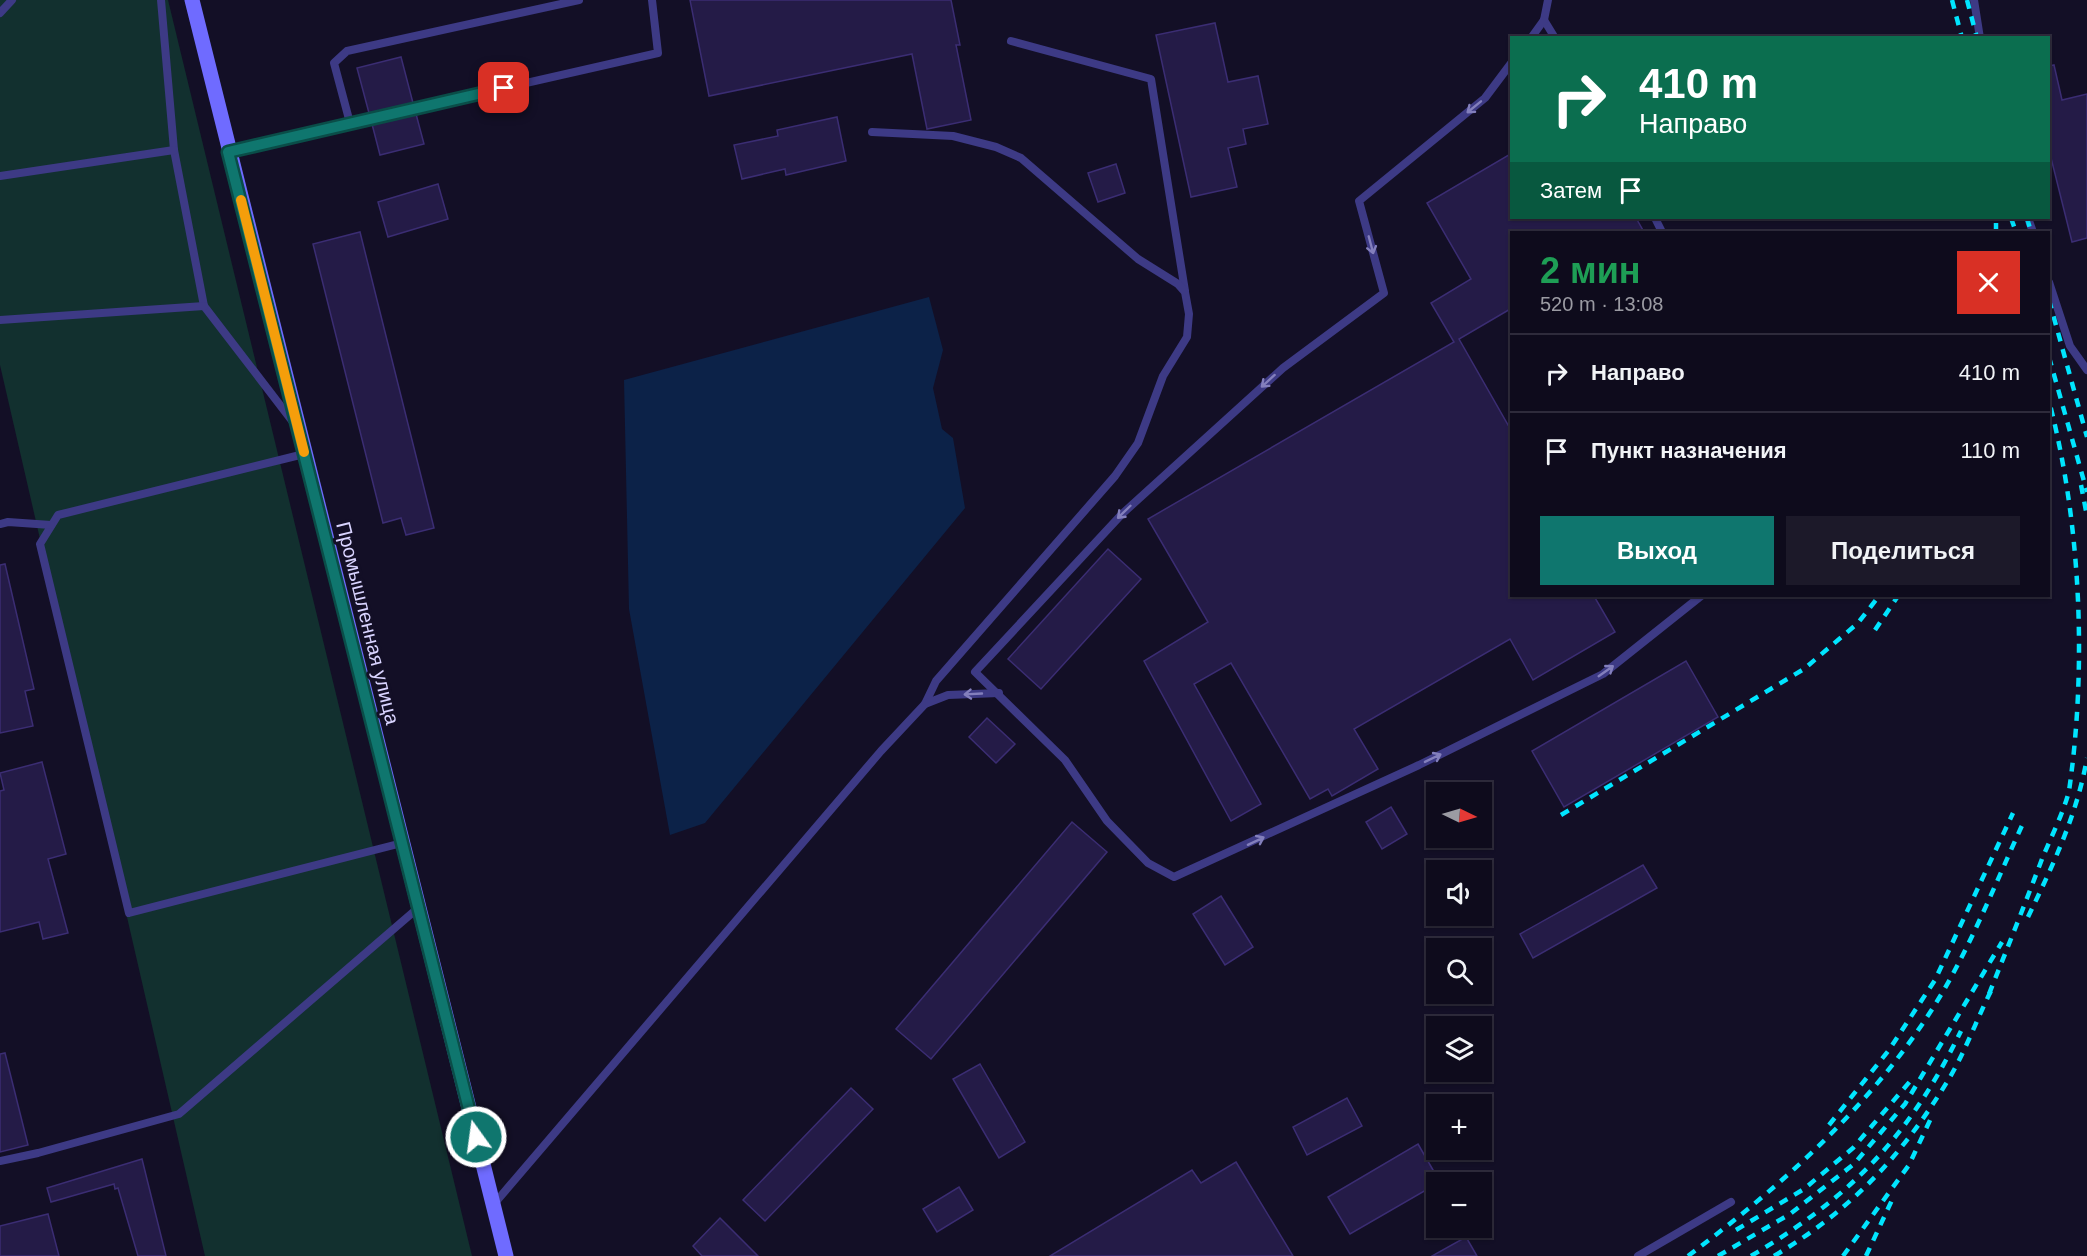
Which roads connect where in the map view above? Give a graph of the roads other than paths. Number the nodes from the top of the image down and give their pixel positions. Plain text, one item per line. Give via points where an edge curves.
1 (12, 0) edge
2 (160, 0) edge
3 (192, 0) edge
4 (579, 0) edge
5 (652, 0) edge
6 (1548, 0) edge
7 (1974, 0) edge
8 (0, 13) edge
9 (1544, 20) junction
10 (1532, 36) edge
11 (1554, 36) edge
12 (1980, 36) edge
13 (1011, 40) dead end
14 (1510, 65) edge
15 (350, 123) junction
16 (872, 132) dead end
17 (174, 150) junction
18 (228, 152) junction
19 (0, 176) edge
20 (2050, 285) edge
21 (1185, 292) junction
22 (204, 306) junction
23 (0, 320) edge
24 (2087, 370) edge
25 (298, 428) junction
26 (304, 454) junction
27 (0, 524) edge
28 (51, 525) junction
29 (1700, 597) edge
30 (999, 693) junction
31 (925, 704) junction
32 (402, 843) junction
33 (418, 908) junction
34 (0, 1161) edge
35 (1731, 1202) dead end
36 (493, 1205) junction
37 (506, 1256) edge
38 (1638, 1256) edge

1 - 8 lane
2 - 17 lane
3 - 18 street, Промышленная улица
4 - 15 lane via 347,51 334,63
5 - 15 lane via 658,53
6 - 9 lane
7 - 12 lane
9 - 10 lane
9 - 11 lane
13 - 21 lane via 1151,79
14 -> 30 lane via 1485,98 1359,201 1383,293 1283,368 1122,514 975,672
15 - 18 lane
16 - 21 lane via 953,136 1021,158 1138,259
17 - 19 lane
17 - 22 lane
18 - 25 street, Промышленная улица
20 - 24 lane via 2070,346
21 - 31 lane via 1189,314 1187,337 1163,375 1138,442 1115,476 936,681
22 - 23 lane
22 - 25 lane
25 - 26 street, Промышленная улица
26 - 28 lane via 58,515
26 - 32 street, Промышленная улица
27 - 28 lane
28 - 32 lane via 40,544 129,913
30 -> 29 lane via 1065,760 1107,821 1148,863 1174,877 1419,765 1603,674
30 -> 31 lane via 948,695
31 - 36 lane
32 - 33 street, Промышленная улица
33 - 34 lane via 179,1114
33 - 36 street, Промышленная улица
35 - 38 lane
36 - 37 street, Промышленная улица

